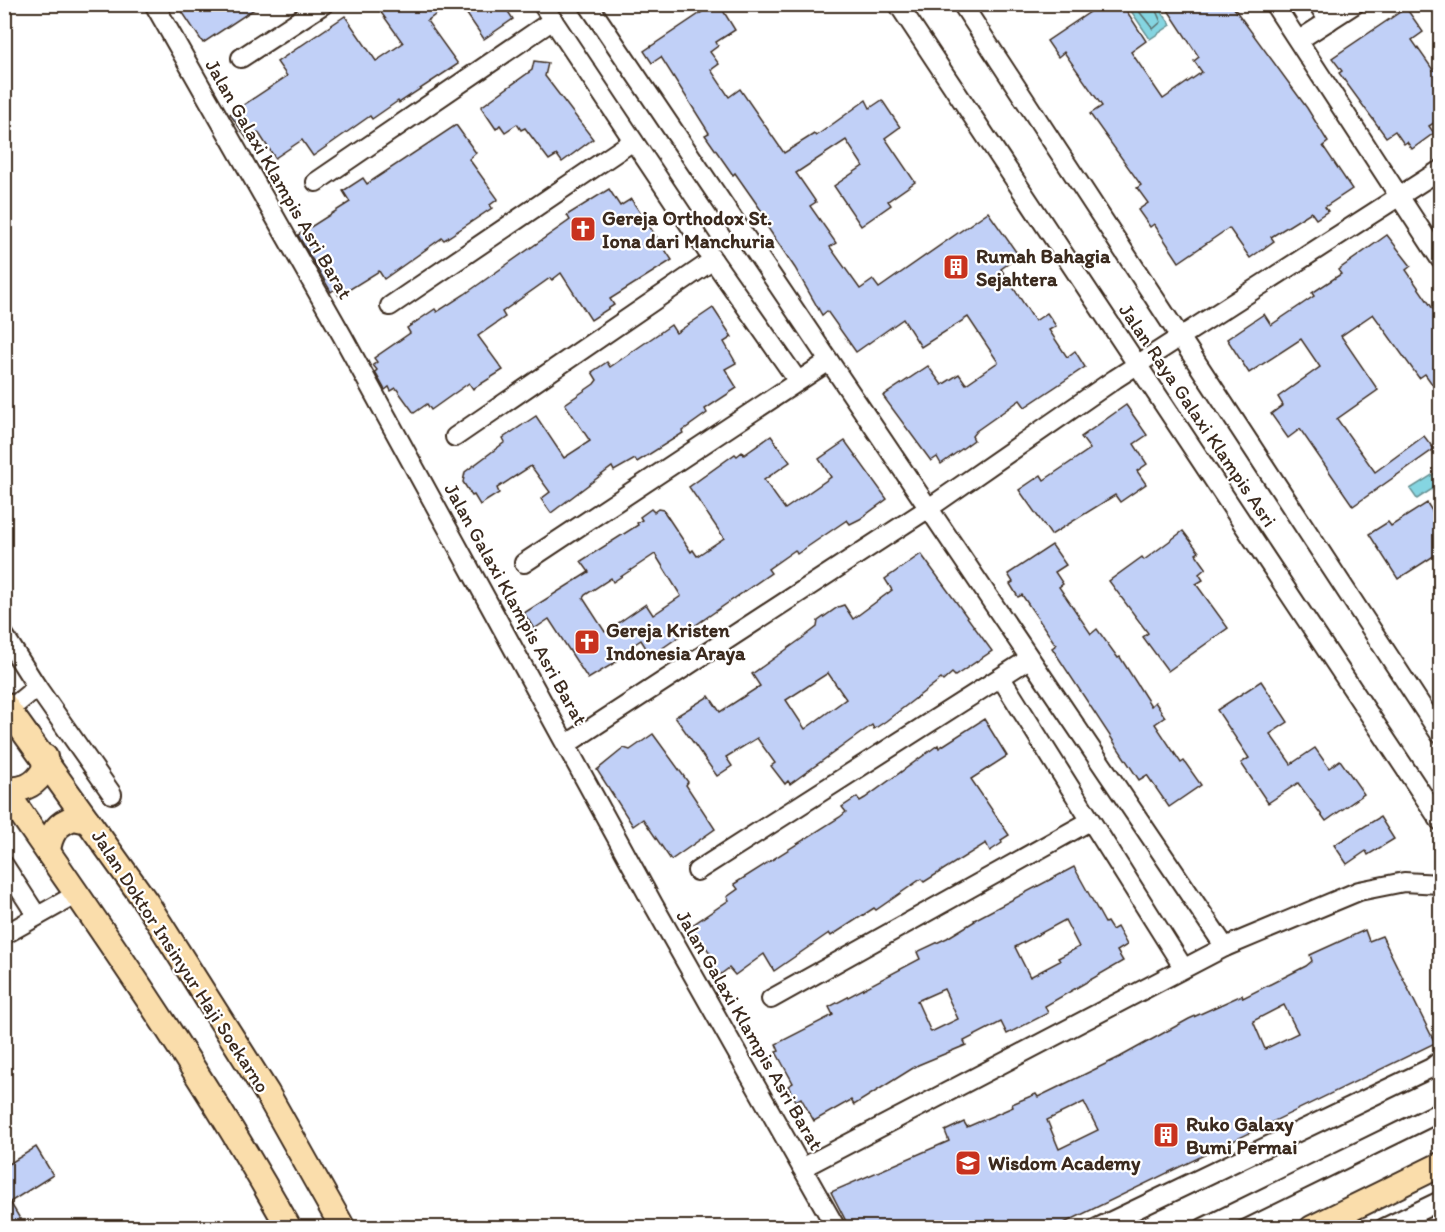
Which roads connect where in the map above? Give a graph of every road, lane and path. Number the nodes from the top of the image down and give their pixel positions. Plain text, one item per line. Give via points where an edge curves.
1 (153, 4) edge
2 (324, 4) edge
3 (542, 4) edge
4 (588, 4) edge
5 (898, 4) edge
6 (962, 4) edge
7 (1274, 4) edge
8 (1318, 4) edge
9 (1355, 4) edge
10 (553, 20) junction
11 (1329, 21) junction
12 (1299, 40) junction
13 (241, 58) dead end
14 (633, 141) junction
15 (1440, 170) edge
16 (316, 182) dead end
17 (1400, 198) junction
18 (1440, 259) edge
19 (713, 260) junction
20 (390, 306) dead end
21 (1179, 339) junction
22 (829, 361) junction
23 (1138, 365) junction
24 (798, 381) junction
25 (455, 438) dead end
26 (929, 508) junction
27 (524, 563) dead end
28 (4, 635) edge
29 (1029, 659) junction
30 (1001, 678) junction
31 (37, 687) junction
32 (7, 707) edge
33 (1440, 734) edge
34 (567, 744) junction
35 (45, 757) junction
36 (4, 789) edge
37 (112, 795) dead end
38 (88, 821) junction
39 (1090, 821) junction
40 (1440, 821) edge
41 (48, 851) junction
42 (4, 865) edge
43 (697, 871) dead end
44 (1440, 884) edge
45 (77, 894) junction
46 (37, 916) junction
47 (4, 935) edge
48 (1225, 947) junction
49 (1183, 967) junction
50 (771, 999) dead end
51 (1440, 1061) edge
52 (1440, 1112) edge
53 (1440, 1165) edge
54 (802, 1168) junction
55 (1440, 1201) edge
56 (289, 1227) edge
57 (343, 1227) edge
58 (836, 1227) edge
59 (1097, 1227) edge
60 (1203, 1227) edge
61 (1312, 1227) edge
62 (1384, 1227) edge

1 - 34 street, Jalan Galaxi Klampis Asri Barat via 349,347
2 - 13 street
3 - 10 street
4 - 22 street
5 - 23 street, Jalan Raya Galaxi Klampis Asri
6 - 21 street, Jalan Raya Galaxi Klampis Asri
7 - 12 street
8 - 11 street
9 - 11 street
10 - 14 street
10 - 16 street
11 - 12 street
12 - 17 street
14 - 19 street
14 - 20 street
15 - 17 street
17 - 18 street
17 - 21 street
19 - 24 street
19 - 25 street
21 - 23 street
21 - 33 street, Jalan Raya Galaxi Klampis Asri
22 - 24 street
22 - 26 street
23 - 26 street
23 - 40 street, Jalan Raya Galaxi Klampis Asri
24 - 27 street
26 - 29 street
26 - 34 street
28 - 31 street
29 - 30 street
29 - 48 street
30 - 39 street
30 - 43 street
31 - 32 street
31 - 37 street
32 - 35 main road, Jalan Doktor Insinyur Haji Soekarno
34 - 54 street, Jalan Galaxi Klampis Asri Barat
35 - 36 main road via 44,770 30,786 18,791
35 - 38 main road, Jalan Doktor Insinyur Haji Soekarno
36 - 41 main road
38 - 41 main road via 74,818 62,824 50,836
38 - 57 main road, Jalan Doktor Insinyur Haji Soekarno via 146,902 267,1093
39 - 49 street
39 - 50 street
41 - 45 main road
42 - 46 street
44 - 48 street via 1404,882 1359,891
45 - 46 street
45 - 56 main road via 246,1150
46 - 47 street
48 - 49 street
49 - 54 street
51 - 59 street
52 - 60 street
53 - 61 main road
54 - 58 street, Jalan Galaxi Klampis Asri Barat
55 - 62 street

